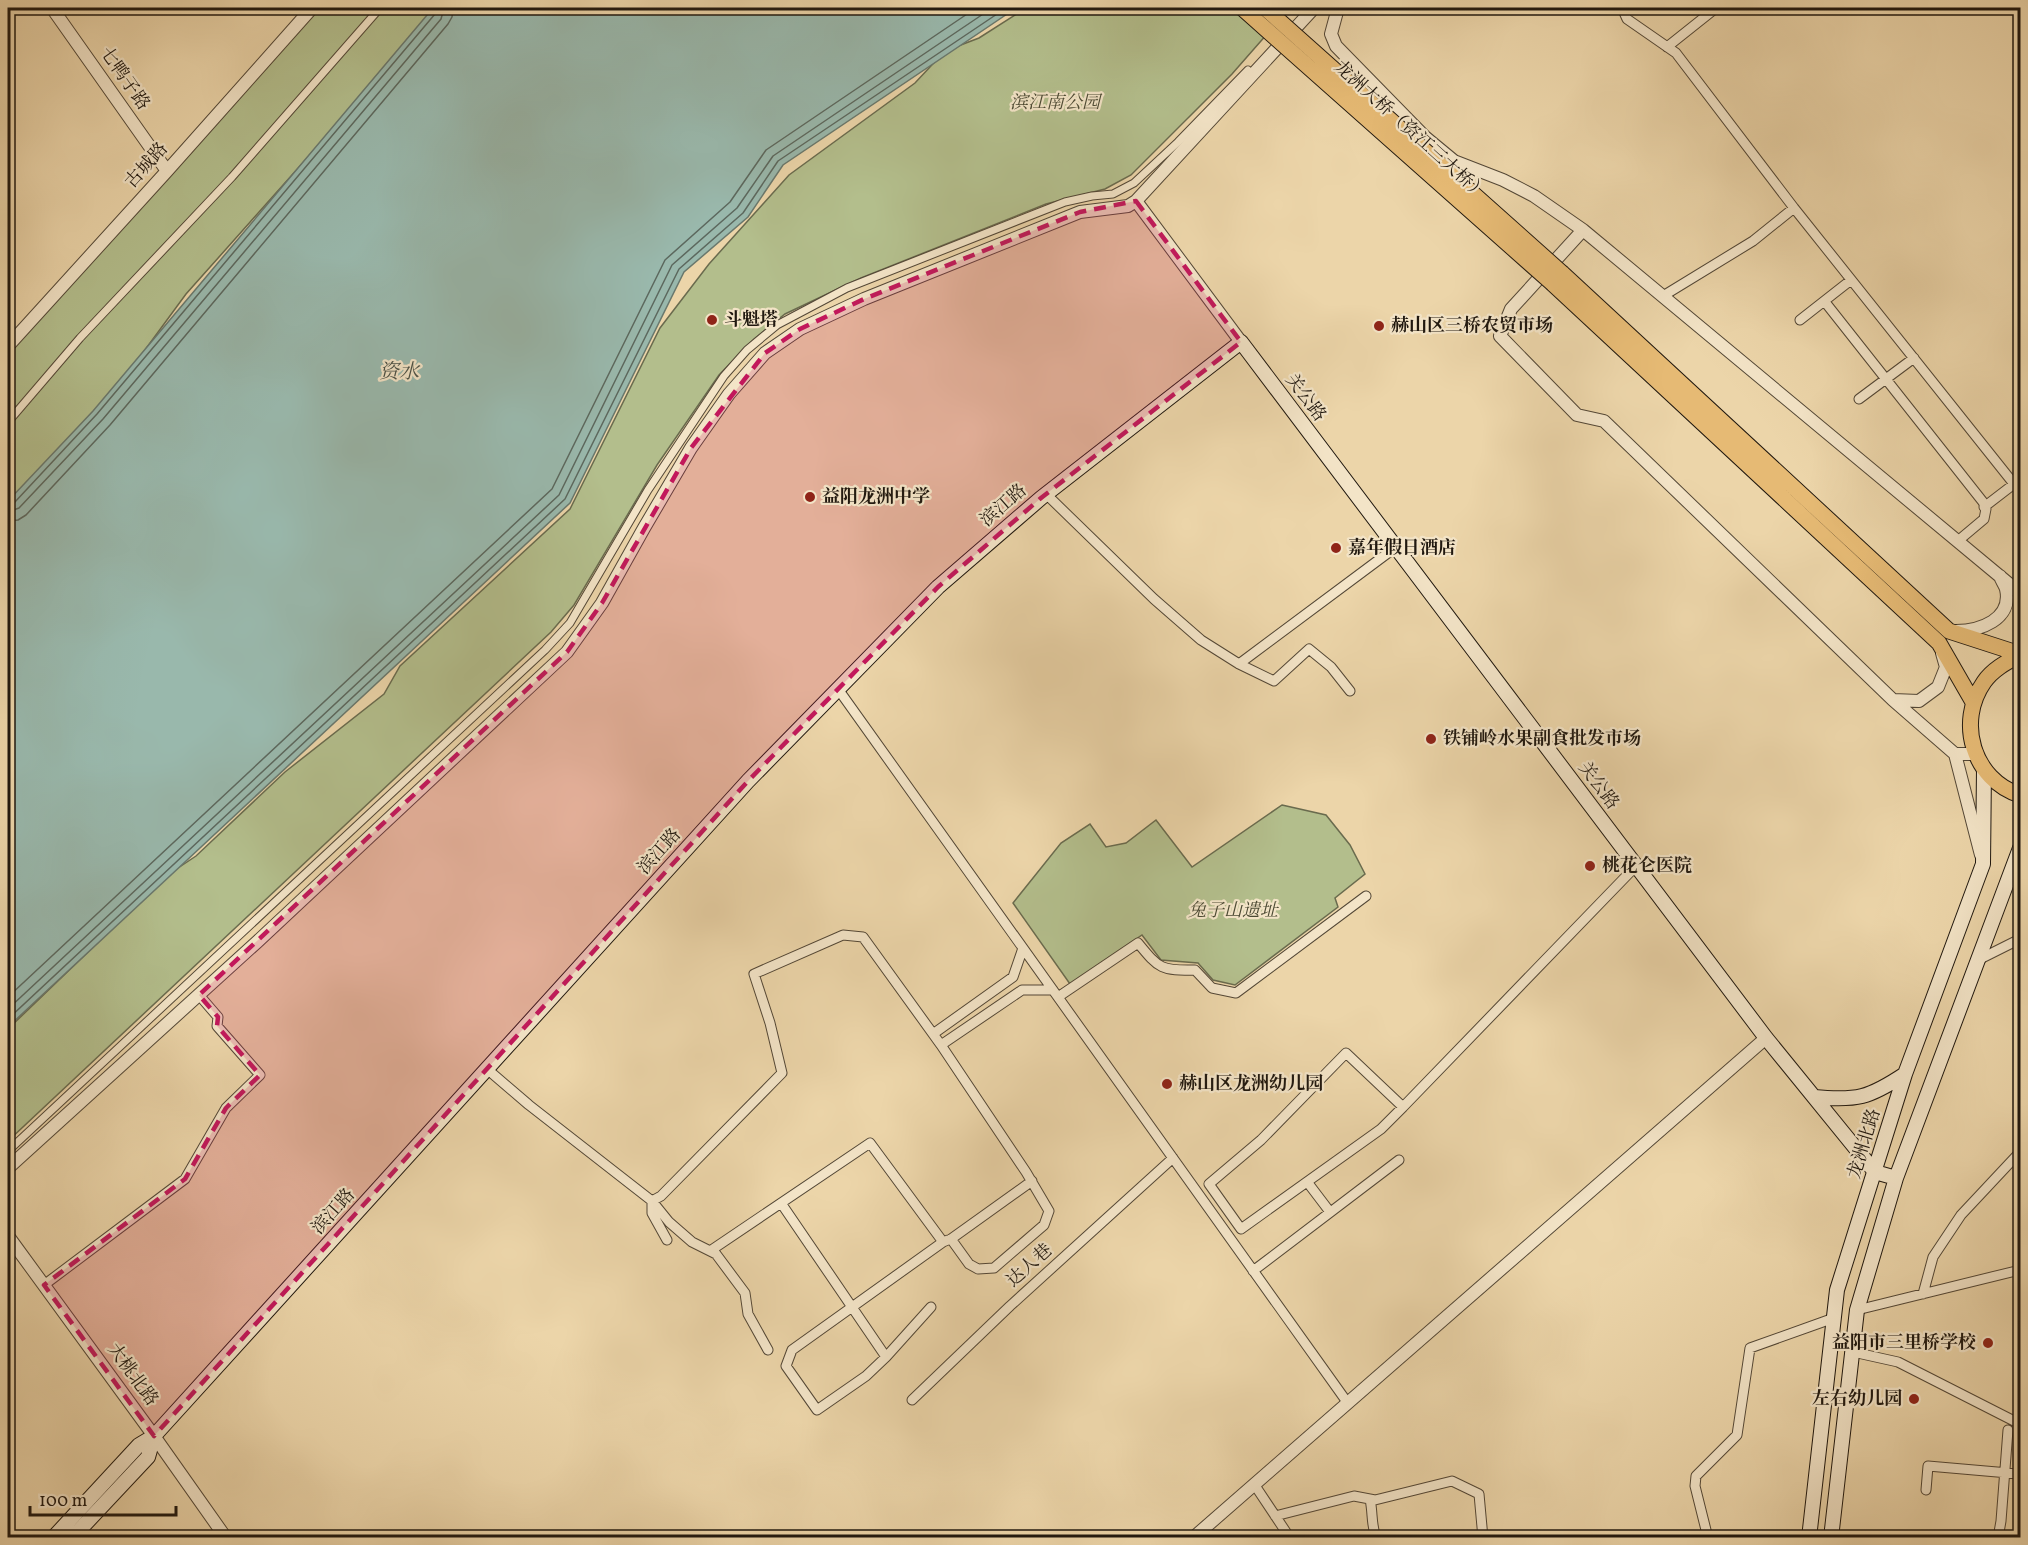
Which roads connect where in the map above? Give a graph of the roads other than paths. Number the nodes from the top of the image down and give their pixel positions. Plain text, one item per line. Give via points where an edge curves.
1 (52, 8) edge
2 (312, 8) edge
3 (380, 8) edge
4 (1242, 8) edge
5 (1265, 8) edge
6 (1314, 8) edge
7 (1338, 8) edge
8 (1622, 8) edge
9 (1716, 8) edge
10 (1667, 47) junction
11 (1248, 70) dead end
12 (167, 171) junction
13 (1136, 201) junction
14 (1794, 208) junction
15 (1583, 230) junction
16 (1557, 278) junction
17 (1851, 280) junction
18 (1663, 296) junction
19 (1825, 302) junction
20 (1800, 320) dead end
21 (1241, 342) junction
22 (8, 346) edge
23 (1914, 358) junction
24 (1886, 379) junction
25 (1859, 399) dead end
26 (8, 422) edge
27 (1046, 494) junction
28 (1984, 507) junction
29 (1959, 540) junction
30 (1396, 548) junction
31 (1998, 573) junction
32 (2020, 593) edge
33 (1944, 637) junction
34 (2020, 654) edge
35 (1239, 664) junction
36 (838, 689) junction
37 (1350, 691) dead end
38 (1893, 700) junction
39 (1973, 702) junction
40 (1955, 754) junction
41 (1975, 754) junction
42 (1984, 769) junction
43 (2020, 795) edge
44 (2020, 848) edge
45 (1983, 864) junction
46 (1636, 866) junction
47 (1366, 896) dead end
48 (2020, 939) edge
49 (1023, 948) junction
50 (1978, 960) junction
51 (1055, 993) junction
52 (199, 995) junction
53 (933, 1034) junction
54 (1766, 1038) junction
55 (941, 1045) junction
56 (488, 1069) junction
57 (1905, 1074) junction
58 (1814, 1097) junction
59 (1403, 1107) junction
60 (8, 1151) edge
61 (2020, 1152) edge
62 (1173, 1158) junction
63 (1399, 1160) dead end
64 (8, 1168) edge
65 (1875, 1172) junction
66 (1896, 1178) junction
67 (1032, 1181) junction
68 (1308, 1183) junction
69 (652, 1201) junction
70 (781, 1203) junction
71 (1330, 1212) junction
72 (8, 1236) edge
73 (667, 1240) dead end
74 (947, 1240) junction
75 (710, 1251) junction
76 (2020, 1270) edge
77 (1253, 1271) junction
78 (44, 1285) junction
79 (1923, 1293) junction
80 (852, 1307) junction
81 (931, 1307) dead end
82 (1857, 1310) junction
83 (1834, 1318) junction
84 (768, 1350) dead end
85 (1853, 1352) junction
86 (886, 1356) junction
87 (912, 1400) dead end
88 (1347, 1402) junction
89 (2020, 1424) edge
90 (2008, 1430) dead end
91 (154, 1436) junction
92 (2005, 1473) junction
93 (2020, 1474) edge
94 (1254, 1484) junction
95 (1926, 1490) dead end
96 (1370, 1499) junction
97 (1275, 1516) junction
98 (53, 1538) edge
99 (72, 1538) edge
100 (226, 1538) edge
101 (1193, 1538) edge
102 (1290, 1538) edge
103 (1376, 1538) edge
104 (1483, 1538) edge
105 (1708, 1538) edge
106 (1809, 1538) edge
107 (1831, 1538) edge
108 (1998, 1538) edge

1 - 12 street, 七鸭子路
2 - 12 street, 古城路
3 - 26 street
4 - 16 main road, 龙洲大桥（资江三大桥）, bridge
5 - 16 main road, 龙洲大桥（资江三大桥）, bridge
6 - 13 street
7 - 15 street via 1331,34 1335,46 1425,137 1454,161 1534,196
8 - 10 street via 1627,19
9 - 10 street
10 - 14 street via 1676,53
11 - 60 street via 1134,183 1113,194 1065,202 847,288 777,325 747,350 724,375 648,490 570,623
12 - 22 street, 古城路
13 - 21 street
13 - 52 street via 1128,206 1080,212 864,299 800,329 765,353 729,394 691,448 602,603 567,652
14 - 17 street
14 - 18 street via 1753,241
15 - 18 street
15 - 38 street via 1511,309 1500,336 1577,415 1604,421
16 - 33 main road
17 - 19 street
17 - 23 street
18 - 29 street
19 - 20 street
19 - 24 street
21 - 27 main road, 滨江路
21 - 30 main road, 关公路
23 - 24 street
23 - 28 street via 2014,484
24 - 25 street
24 - 28 street
27 - 35 street via 1154,599 1201,640
27 - 36 main road, 滨江路 via 938,587
28 - 29 street via 1984,519
29 - 31 street
30 - 35 street
30 - 46 main road, 关公路
31 - 32 street
31 - 33 street via 2006,590 2004,608 1990,625
33 - 34 main road
33 - 38 street via 1946,667 1938,687 1919,701
33 - 39 main road
34 - 39 main road via 2001,664 1984,681
35 - 37 street via 1274,681 1309,649 1331,667
36 - 49 street
36 - 56 main road, 滨江路 via 748,781
38 - 40 street
39 - 41 main road via 1970,728
40 - 41 street
40 - 45 street
41 - 42 main road
42 - 43 main road via 1999,784
42 - 45 main road, 龙洲北路
44 - 50 main road
45 - 57 main road, 龙洲北路
46 - 54 main road, 关公路
46 - 59 street
47 - 51 street via 1236,993 1212,988 1195,970 1168,971 1138,943
48 - 50 street
49 - 51 street
49 - 53 street via 1013,977
50 - 66 main road
51 - 55 street via 1022,990
51 - 62 street
52 - 64 street
52 - 78 street via 218,1017 217,1026 260,1075 226,1108 184,1179
53 - 55 street
53 - 69 street via 863,937 843,935 754,974 782,1073
54 - 58 main road, 关公路
54 - 88 street
55 - 67 street
56 - 69 street
56 - 91 main road, 滨江路
57 - 58 main road via 1878,1092 1846,1100
57 - 65 main road, 龙洲北路
58 - 65 main road, 关公路
59 - 68 street via 1381,1129
59 - 68 street via 1346,1053 1261,1140 1209,1184 1241,1229
61 - 79 street via 1955,1224 1933,1257
62 - 77 street
62 - 87 street, 达人巷
63 - 71 street
65 - 66 main road
65 - 83 main road, 龙洲北路 via 1838,1290
66 - 82 main road
67 - 74 street
67 - 74 street via 1049,1211 1044,1225 994,1268 978,1269 969,1264
68 - 71 street
69 - 73 street via 652,1213
69 - 75 street via 692,1242
70 - 74 street via 870,1143
70 - 75 street
70 - 80 street
71 - 77 street
72 - 78 street, 大桃北路
74 - 80 street
75 - 84 street via 744,1293 748,1314
76 - 79 street
77 - 88 street
78 - 91 street, 大桃北路
79 - 82 street
80 - 86 street
80 - 86 street via 792,1350 786,1366 818,1410 866,1376
81 - 86 street
82 - 85 main road
83 - 105 street via 1750,1348 1737,1435 1696,1476
83 - 106 main road, 龙洲北路
85 - 89 street via 1898,1362
85 - 107 main road
88 - 94 street
90 - 92 street
91 - 98 main road, 滨江路 via 139,1445
91 - 99 main road, 滨江路 via 148,1457
91 - 100 street, 大桃北路
92 - 93 street
92 - 95 street via 1928,1467
92 - 108 street
94 - 97 street
94 - 101 street
96 - 97 street via 1354,1496
96 - 103 street
96 - 104 street via 1452,1481 1479,1494
97 - 102 street

